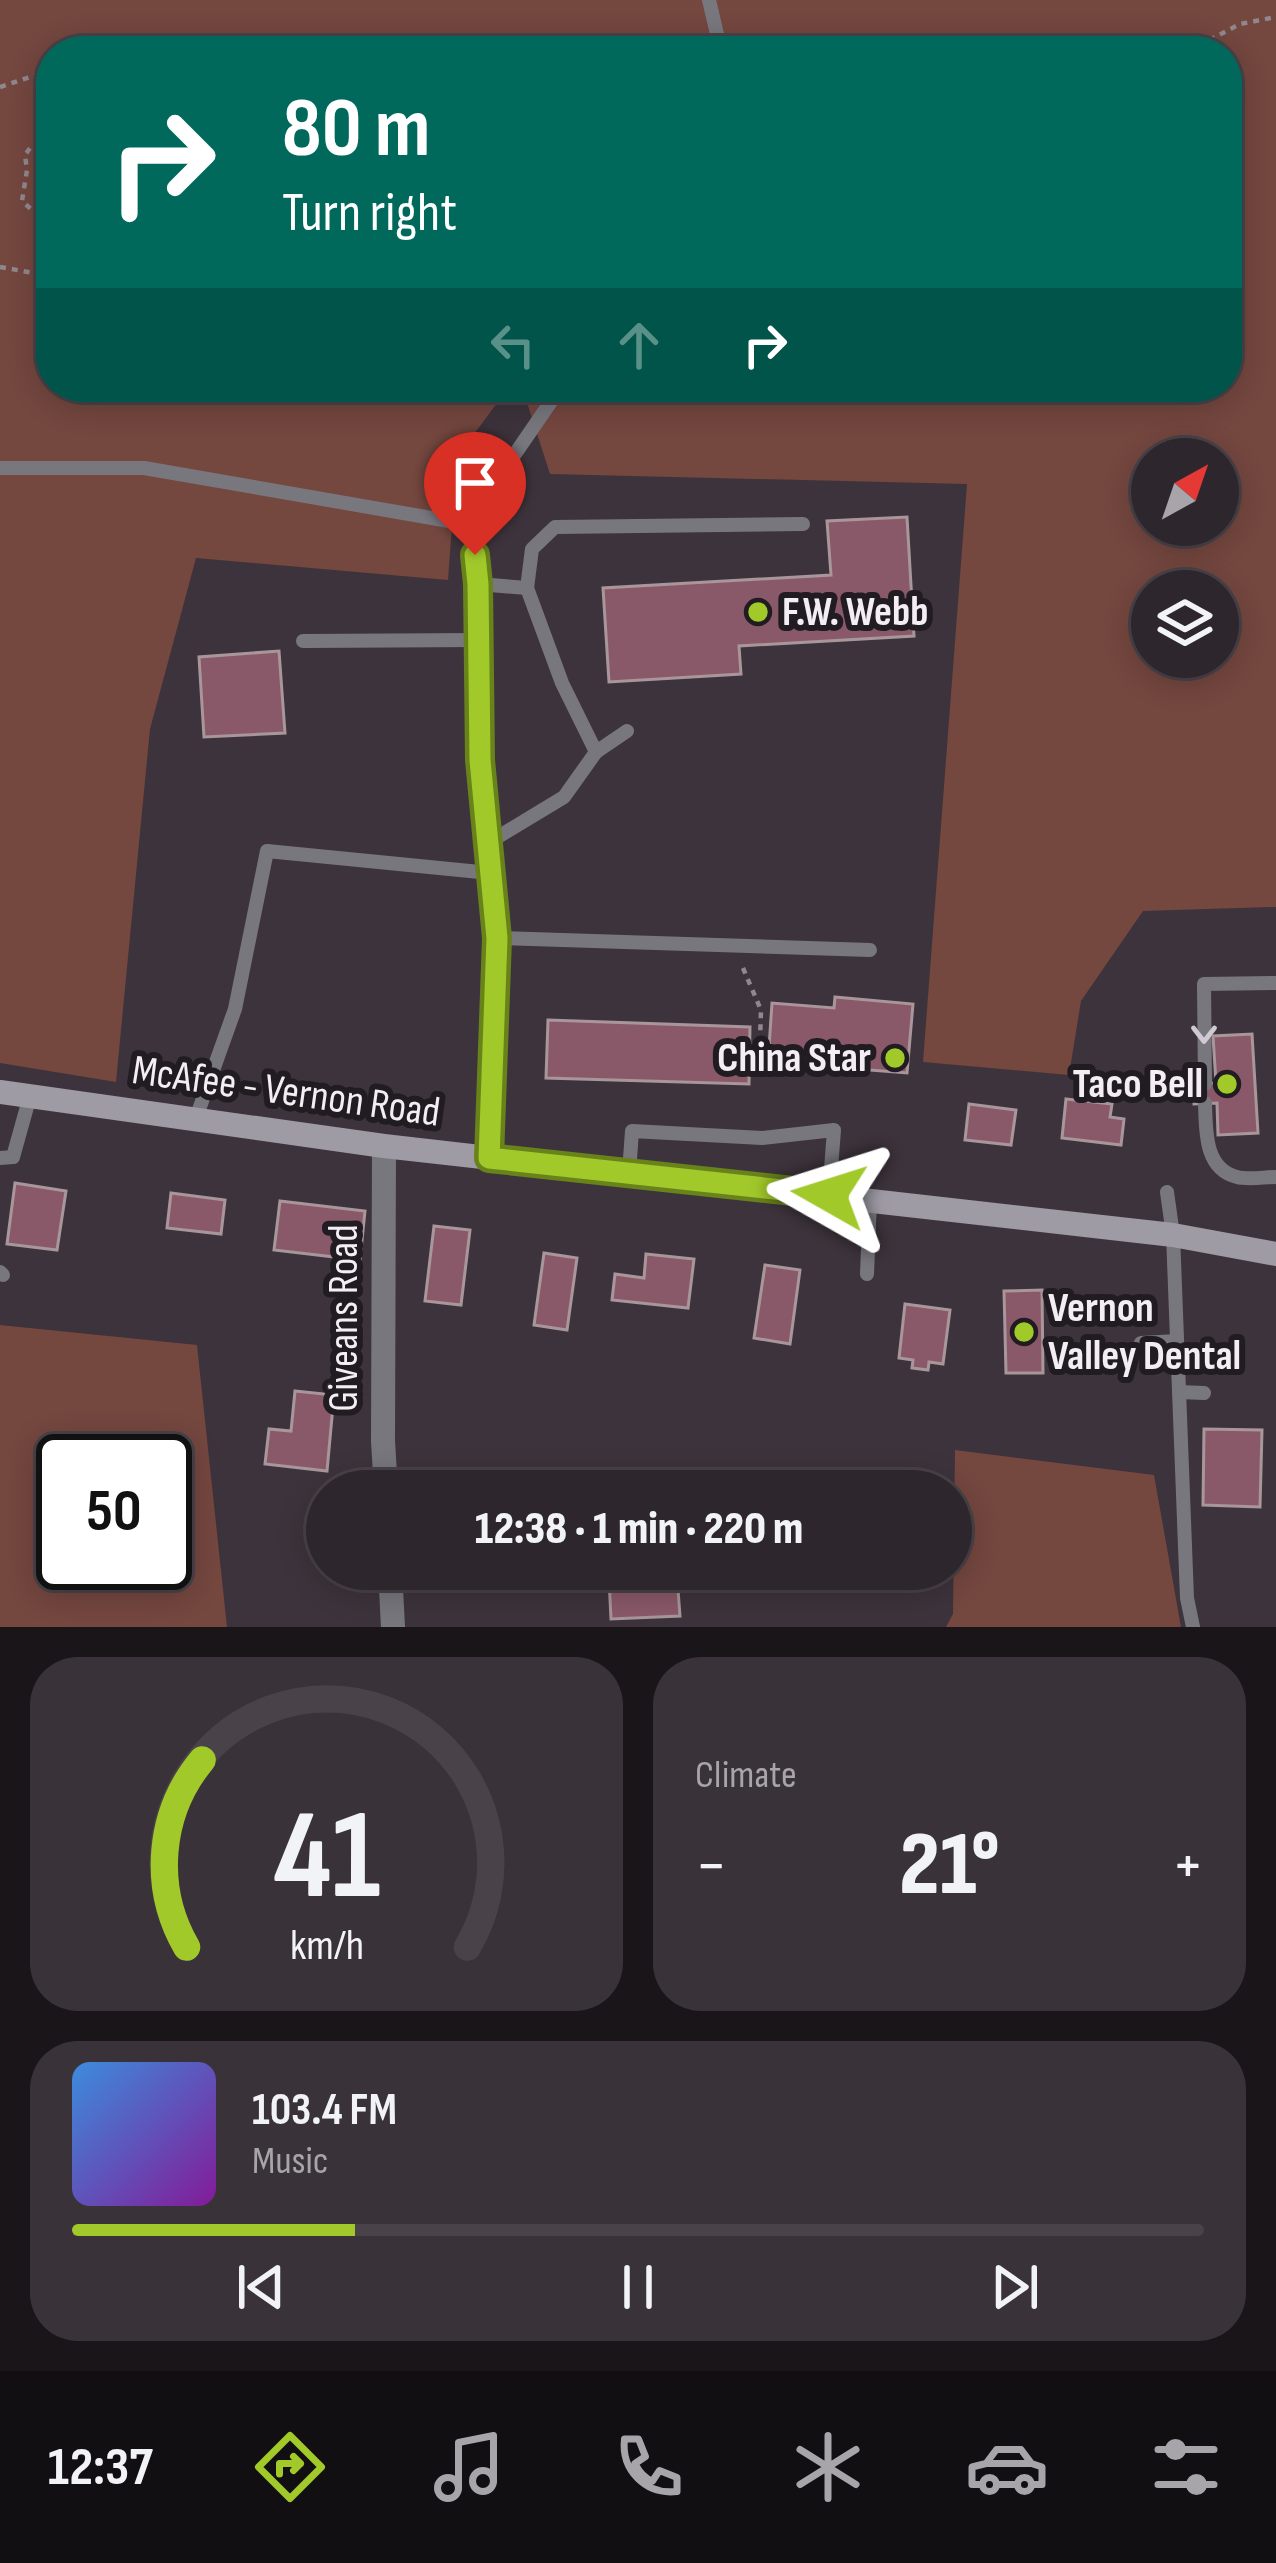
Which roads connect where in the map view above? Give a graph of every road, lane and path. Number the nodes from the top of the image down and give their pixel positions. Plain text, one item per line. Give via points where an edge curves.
1 (709, 0) edge
2 (1276, 17) edge
3 (717, 36) edge
4 (1218, 36) edge
5 (36, 75) edge
6 (0, 87) edge
7 (36, 143) edge
8 (36, 211) edge
9 (0, 267) edge
10 (36, 273) edge
11 (551, 402) edge
12 (0, 468) edge
13 (803, 524) dead end
14 (472, 525) junction
15 (478, 584) junction
16 (527, 588) junction
17 (479, 640) junction
18 (303, 641) dead end
19 (627, 731) dead end
20 (596, 752) junction
21 (488, 843) junction
22 (490, 873) junction
23 (497, 938) junction
24 (734, 946) junction
25 (870, 950) dead end
26 (1276, 983) edge
27 (759, 1072) dead end
28 (1205, 1084) dead end
29 (0, 1092) edge
30 (30, 1096) junction
31 (1205, 1103) dead end
32 (196, 1118) junction
33 (384, 1146) junction
34 (0, 1158) edge
35 (489, 1158) junction
36 (629, 1173) junction
37 (1276, 1177) edge
38 (1167, 1192) dead end
39 (829, 1195) junction
40 (870, 1200) junction
41 (1174, 1235) junction
42 (1276, 1254) edge
43 (867, 1274) dead end
44 (1178, 1341) junction
45 (1141, 1343) dead end
46 (1180, 1392) junction
47 (1204, 1394) dead end
48 (385, 1470) edge
49 (391, 1590) edge
50 (393, 1627) edge
51 (1192, 1627) edge

1 - 3 lane
2 - 4 path
5 - 6 path
7 - 8 path via 25,155 22,200
9 - 10 path
11 - 14 lane
12 - 14 lane via 144,468
13 - 16 lane via 555,527 532,549
14 - 15 lane
15 - 16 lane
15 - 17 lane
16 - 20 lane
17 - 18 lane
17 - 21 lane
19 - 20 lane
20 - 21 lane via 564,796
21 - 22 lane
22 - 23 lane
22 - 32 lane via 267,851 235,1009
23 - 24 lane
23 - 35 lane
24 - 25 lane
24 - 27 path via 761,1010
26 -> 28 lane via 1204,984
29 - 30 main road, McAfee - Vernon Road
30 - 32 main road, McAfee - Vernon Road
30 - 34 lane via 13,1157
31 - 37 lane via 1207,1144 1218,1167 1237,1178
32 - 33 main road, McAfee - Vernon Road
33 - 35 main road, McAfee - Vernon Road
33 - 48 street, Giveans Road
35 - 36 main road, McAfee - Vernon Road
36 - 39 main road, McAfee - Vernon Road
36 - 39 lane via 632,1130 762,1138 834,1130
38 - 41 lane
39 - 40 main road, McAfee - Vernon Road
40 - 41 main road, McAfee - Vernon Road
40 - 43 lane
41 - 42 main road, McAfee - Vernon Road
41 - 44 lane
44 - 45 lane
44 - 46 lane
46 - 47 lane
46 - 51 lane
49 - 50 street

